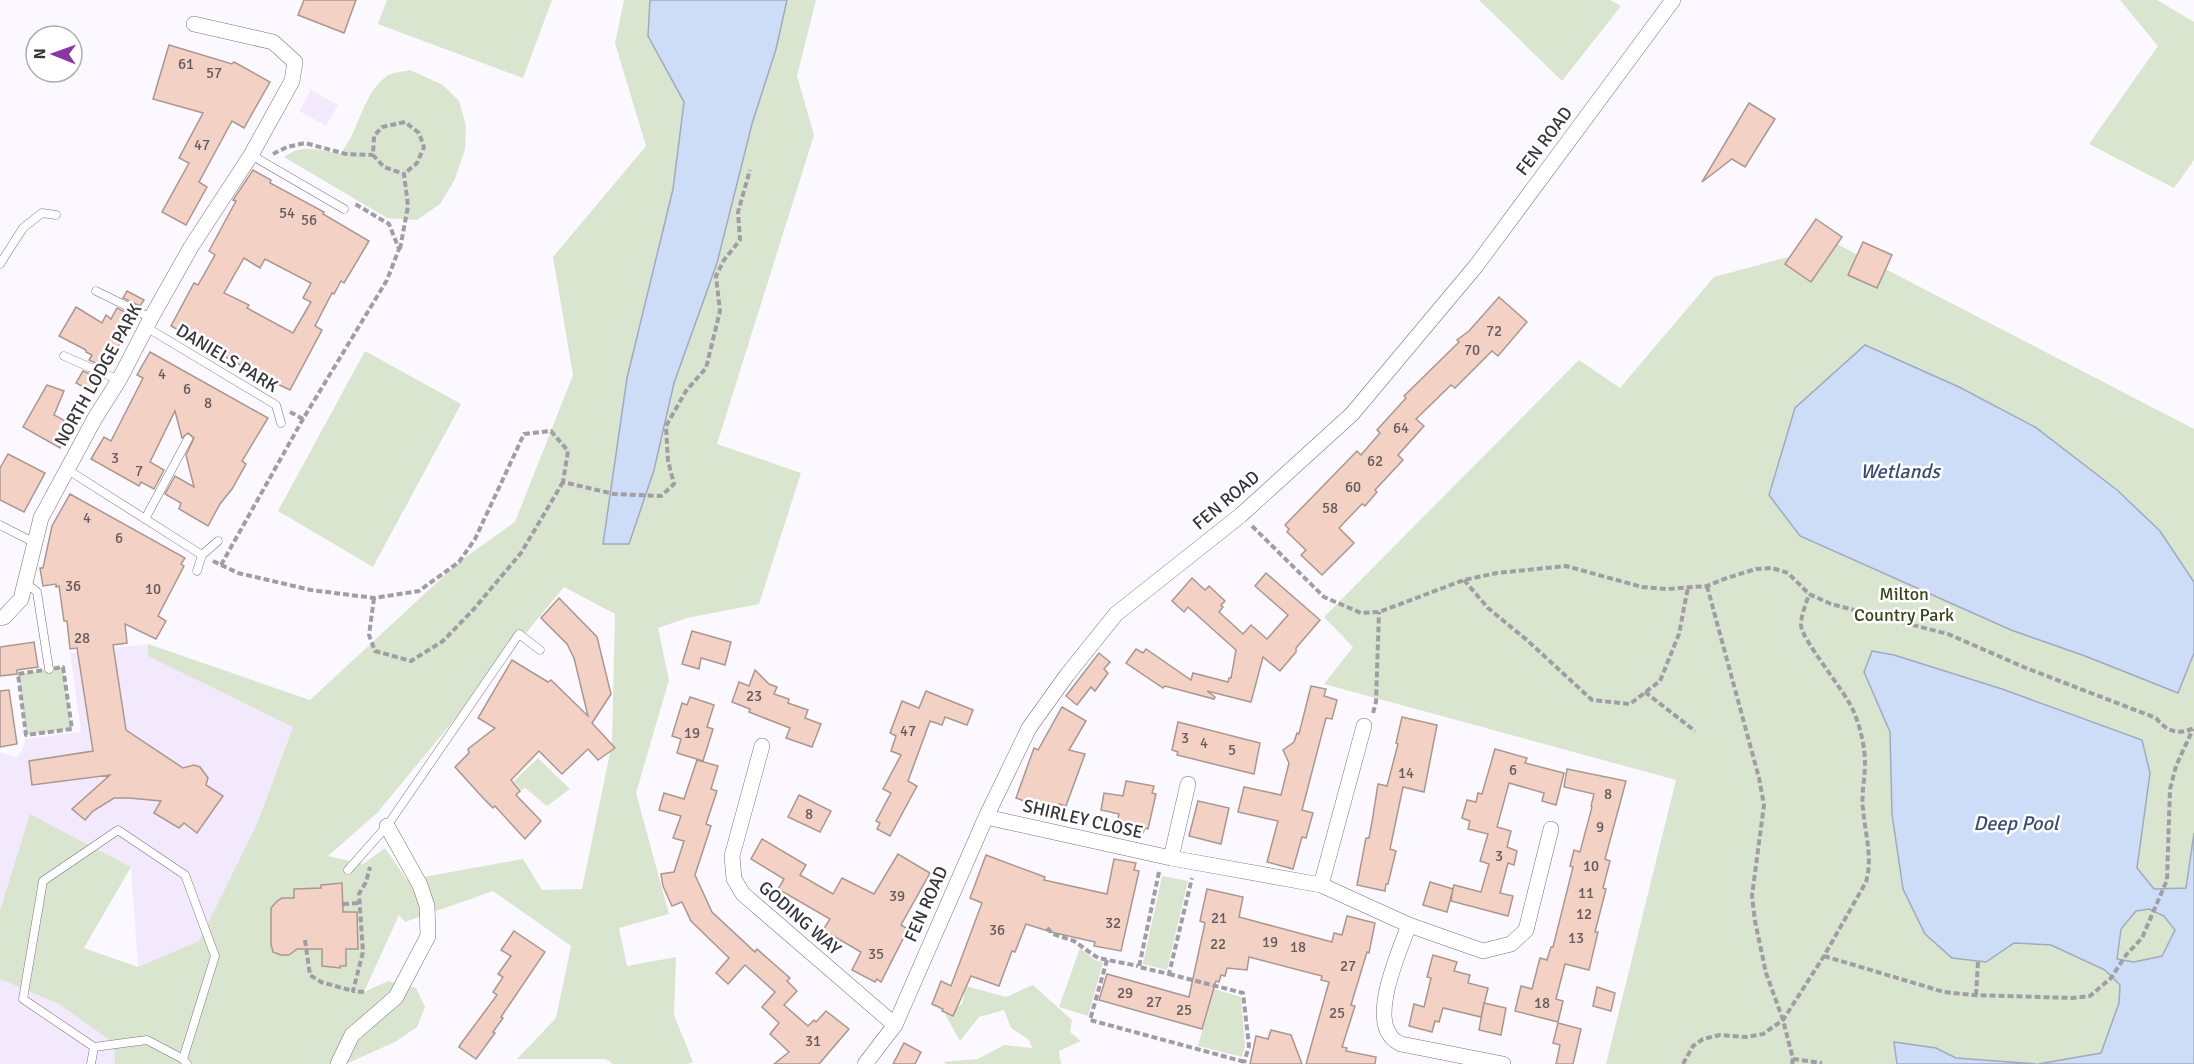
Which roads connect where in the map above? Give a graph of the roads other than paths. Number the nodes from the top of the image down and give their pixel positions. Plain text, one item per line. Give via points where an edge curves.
1 (1673, 0) edge
2 (194, 24) dead end
3 (251, 155) junction
4 (344, 209) dead end
5 (56, 215) dead end
6 (0, 264) edge
7 (96, 291) dead end
8 (148, 322) junction
9 (64, 356) dead end
10 (119, 380) junction
11 (280, 423) dead end
12 (188, 439) dead end
13 (68, 470) junction
14 (146, 519) junction
15 (0, 525) edge
16 (219, 541) dead end
17 (35, 543) junction
18 (202, 555) junction
19 (197, 572) dead end
20 (26, 583) junction
21 (0, 618) edge
22 (540, 650) dead end
23 (49, 669) road end
24 (1364, 726) road end
25 (762, 746) dead end
26 (1188, 784) dead end
27 (986, 817) junction
28 (387, 826) junction
29 (1551, 829) dead end
30 (1167, 857) junction
31 (348, 870) dead end
32 (1321, 885) junction
33 (1409, 925) junction
34 (895, 1025) junction
35 (94, 1047) junction
36 (185, 1062) edge
37 (91, 1064) edge
38 (338, 1064) edge
39 (865, 1064) edge
40 (1503, 1064) edge

1 - 27 street, FEN ROAD via 1476,266 1352,414 1241,515 1116,614 1029,728
2 - 3 street, NORTH LODGE PARK via 273,42 295,62 292,81
3 - 4 lane
3 - 8 street, NORTH LODGE PARK
5 - 6 lane via 42,213 23,228
7 - 8 lane, DANIELS PARK
8 - 10 street, NORTH LODGE PARK
8 - 11 lane, DANIELS PARK via 276,405
9 - 10 lane
10 - 13 street, NORTH LODGE PARK
12 - 14 lane
13 - 14 lane
13 - 17 street, NORTH LODGE PARK via 41,518
14 - 18 lane
15 - 17 lane
16 - 18 lane
17 - 20 street, NORTH LODGE PARK
18 - 19 lane
20 - 21 street, NORTH LODGE PARK via 21,599
20 - 23 lane via 37,592
22 - 28 lane via 519,634
24 - 32 street
25 - 34 street, GODING WAY via 732,856 734,879 743,894
26 - 30 street
27 - 30 street, SHIRLEY CLOSE
27 - 34 street, FEN ROAD
28 - 31 lane
28 - 38 street via 420,885 427,906 428,936 396,998 352,1035
29 - 33 street, SHIRLEY CLOSE via 1526,930 1511,944 1483,951
30 - 32 street, SHIRLEY CLOSE
32 - 33 street, SHIRLEY CLOSE
33 - 40 street via 1389,977 1383,1017 1389,1035 1401,1044
34 - 39 street, FEN ROAD
35 - 36 lane via 147,1040
35 - 36 lane via 23,999 43,881 118,830 185,875 215,956
35 - 37 lane

